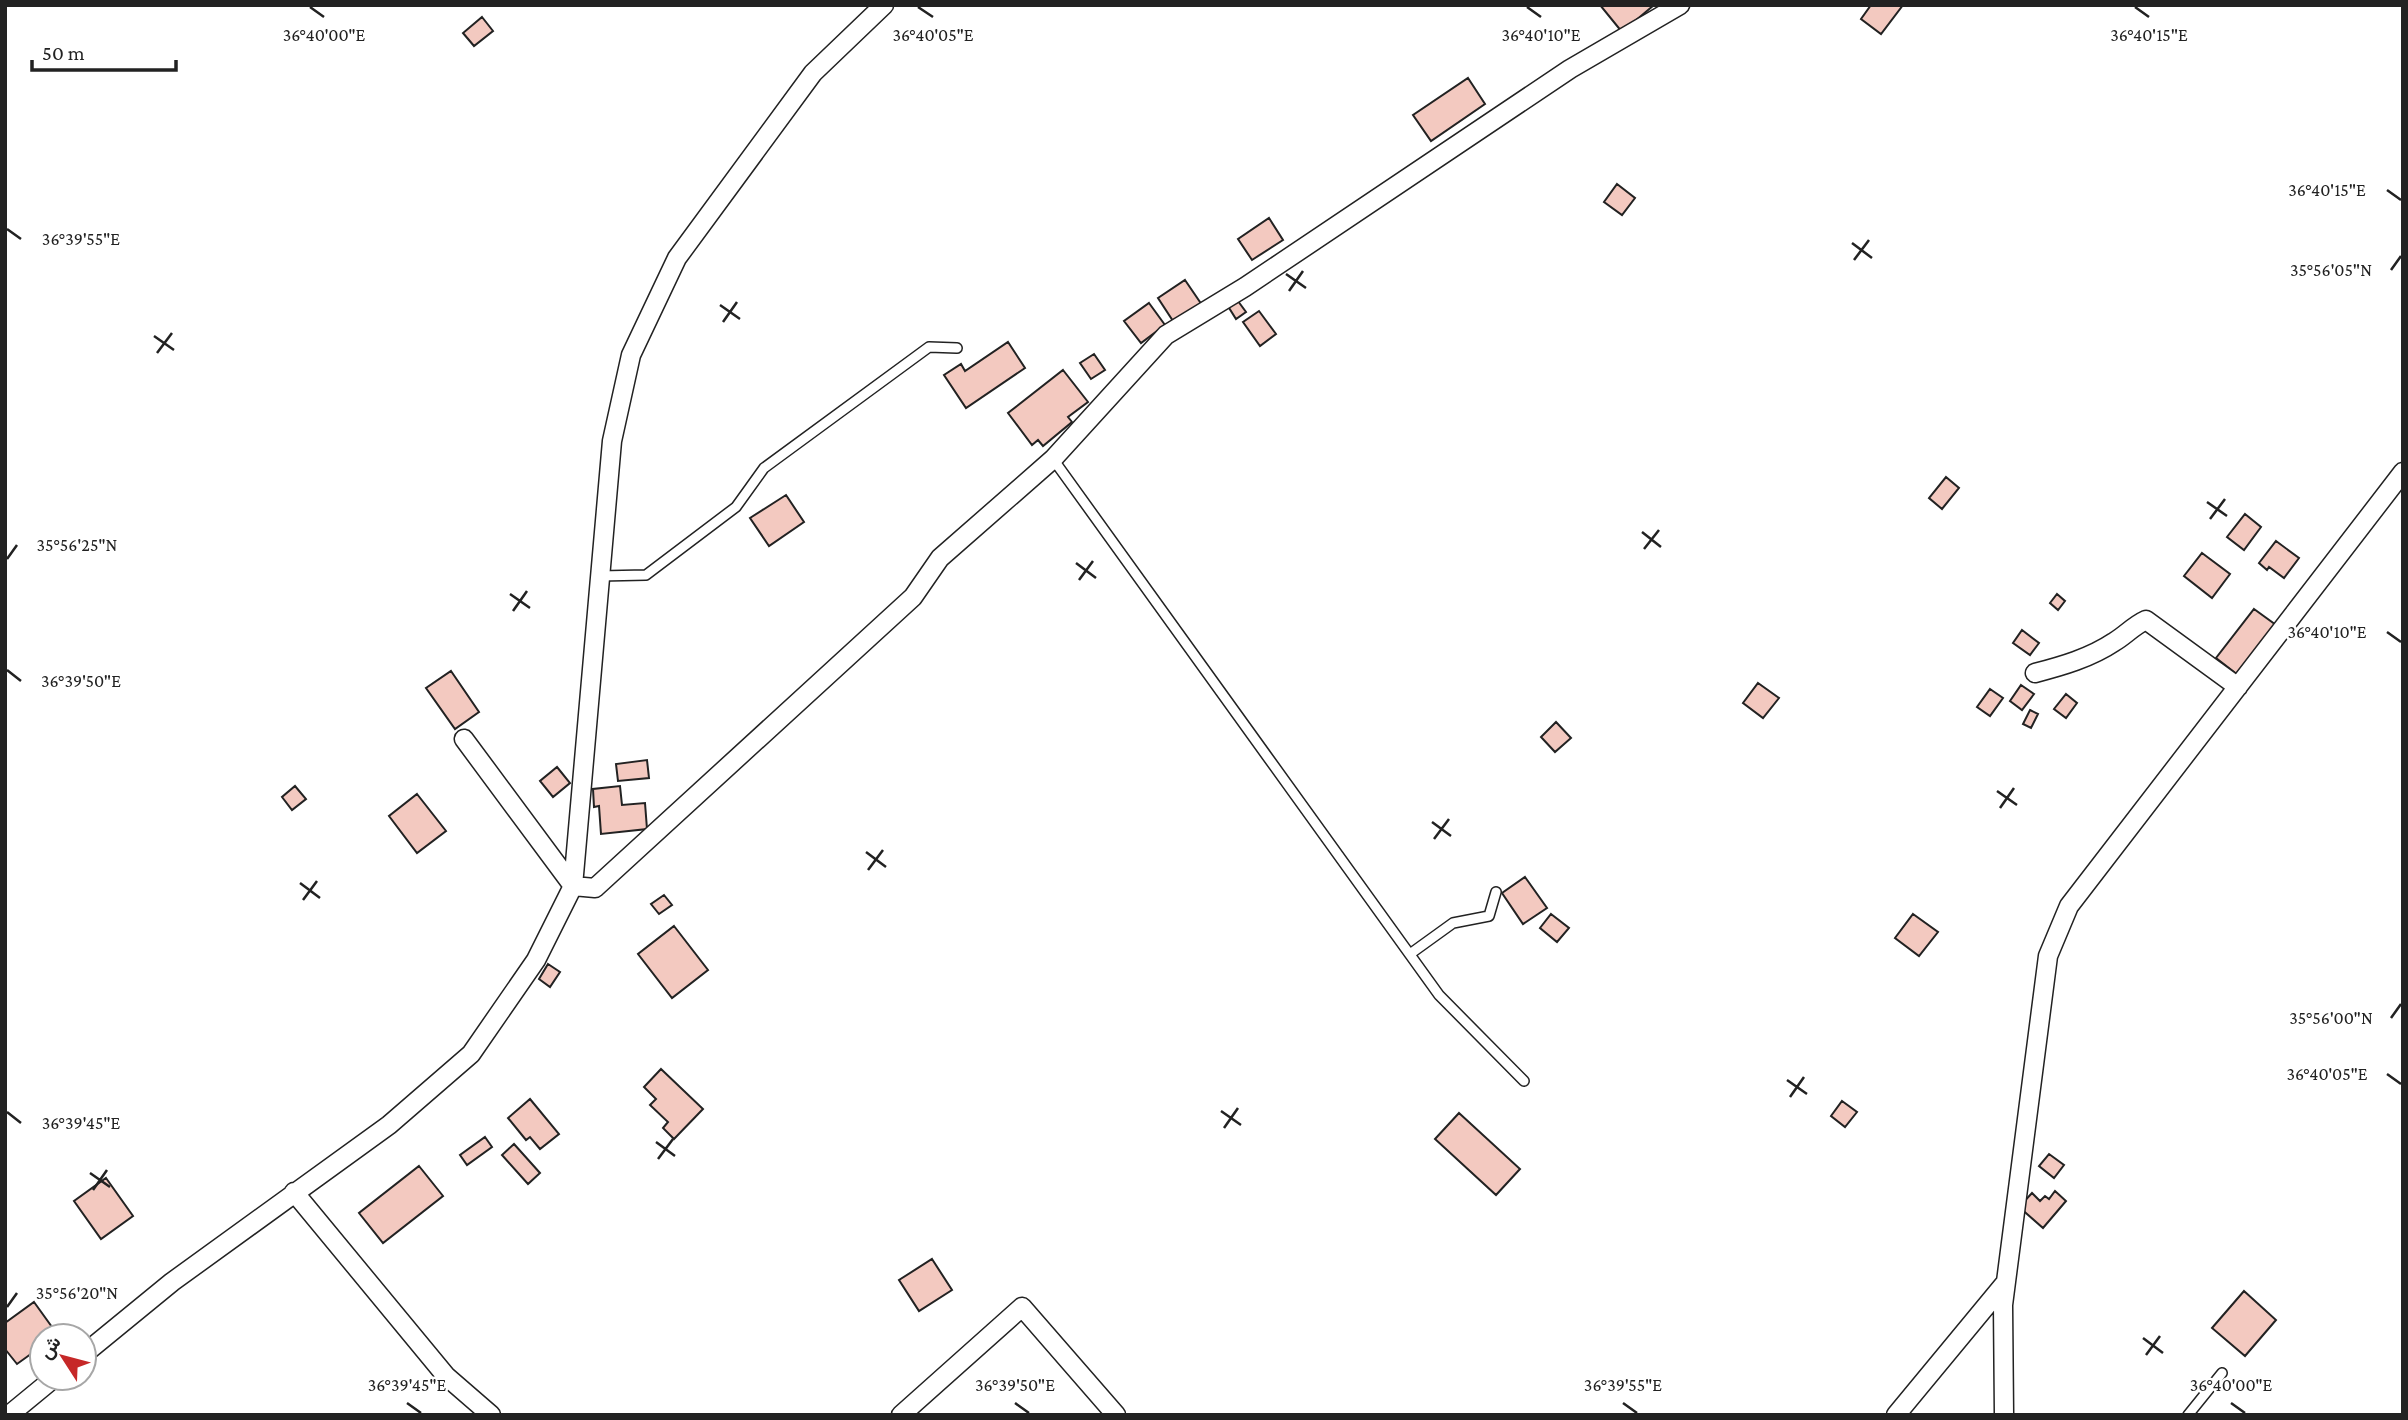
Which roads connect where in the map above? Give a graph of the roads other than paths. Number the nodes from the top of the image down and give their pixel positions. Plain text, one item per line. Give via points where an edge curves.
1 (884, 5) edge
2 (1681, 5) edge
3 (957, 348) dead end
4 (1053, 459) junction
5 (2403, 472) edge
6 (600, 576) junction
7 (2035, 673) dead end
8 (2238, 687) junction
9 (464, 739) dead end
10 (573, 887) junction
11 (1496, 892) dead end
12 (1409, 954) junction
13 (1524, 1082) dead end
14 (294, 1192) junction
15 (2006, 1282) junction
16 (98, 1343) edge
17 (2222, 1373) dead end
18 (37, 1392) edge
19 (9, 1415) edge
20 (491, 1415) edge
21 (901, 1415) edge
22 (1116, 1415) edge
23 (1896, 1415) edge
24 (2004, 1415) edge
25 (2188, 1415) edge

1 - 6 street via 813,73 677,258 631,355 612,441
2 - 4 street via 1570,69 1166,335
3 - 6 lane via 929,347 764,468 736,507 646,575
4 - 10 street via 940,558 913,597 596,888
4 - 12 lane
5 - 8 street
6 - 10 street
7 - 8 street via 2073,663 2114,643 2146,620
8 - 15 street via 2069,906 2048,956
9 - 10 street
10 - 14 street via 536,960 471,1054 389,1125
11 - 12 lane via 1489,916 1453,923
12 - 13 lane via 1440,995
14 - 16 street
14 - 20 street via 446,1376
15 - 23 street
15 - 24 street
17 - 25 lane
18 - 19 street
21 - 22 street via 1021,1307

